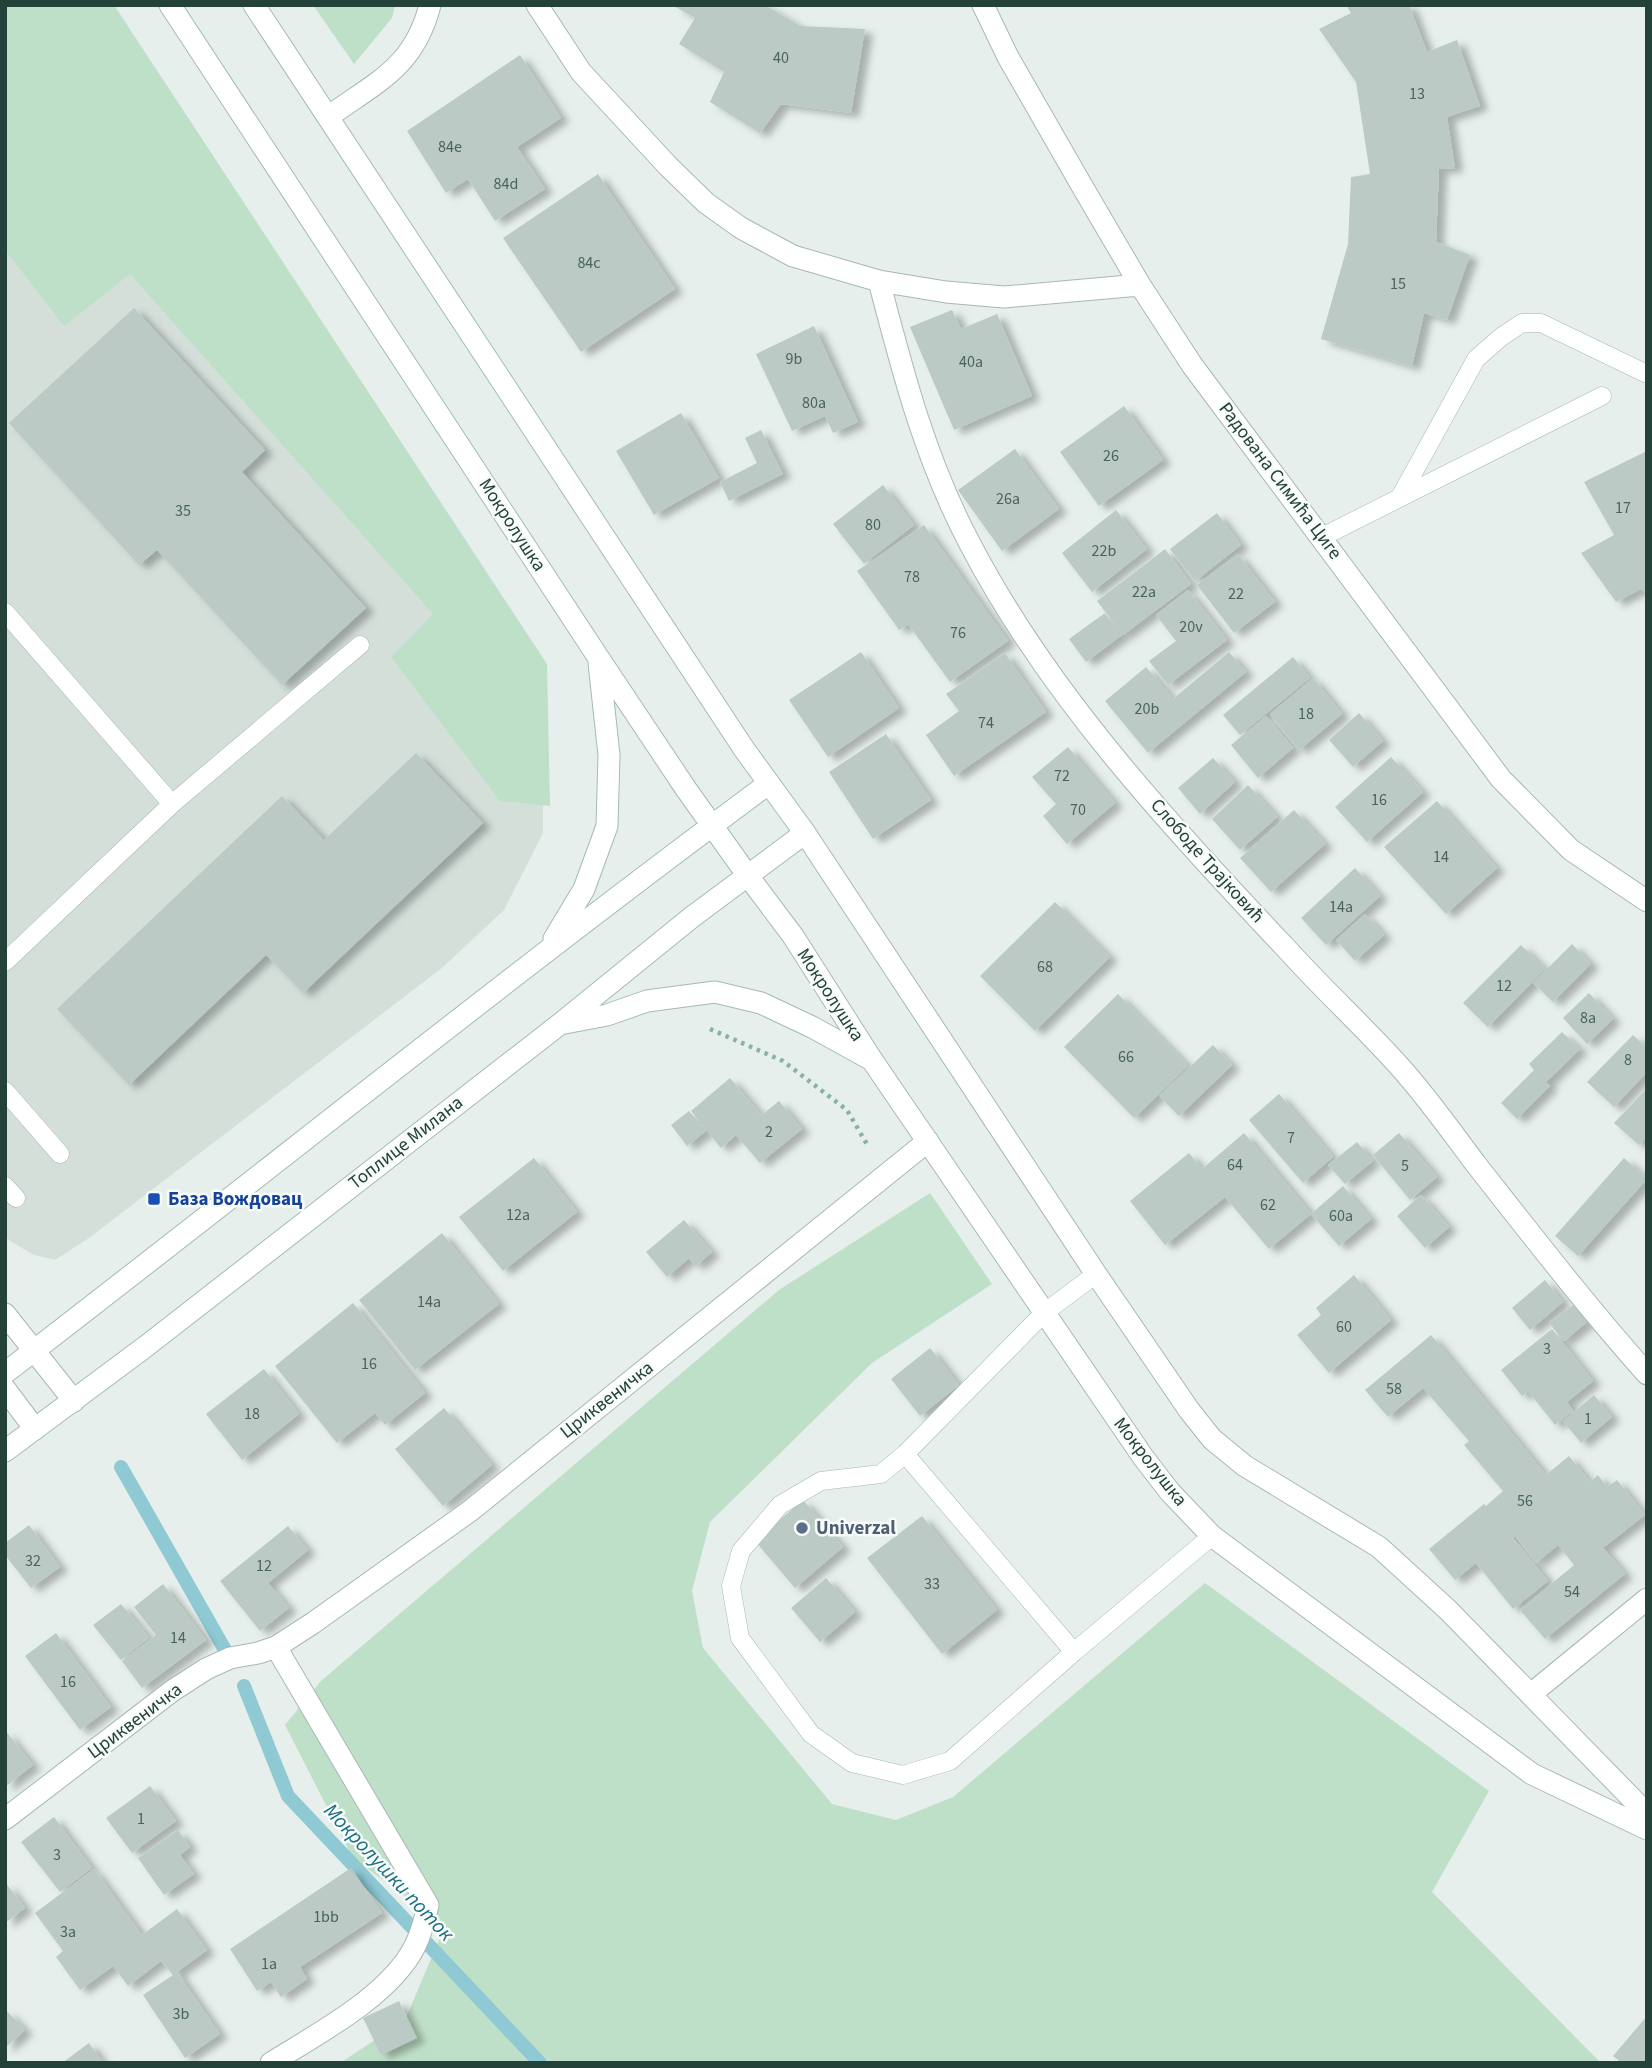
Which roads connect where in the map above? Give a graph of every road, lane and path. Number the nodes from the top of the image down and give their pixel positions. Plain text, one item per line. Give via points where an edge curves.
1 (170, 5) edge
2 (254, 5) edge
3 (430, 5) edge
4 (537, 5) edge
5 (983, 5) edge
6 (328, 117) junction
7 (879, 281) junction
8 (1140, 285) junction
9 (1647, 374) edge
10 (1602, 396) dead end
11 (1400, 497) junction
12 (1322, 537) junction
13 (5, 611) edge
14 (360, 645) dead end
15 (598, 657) junction
16 (768, 783) junction
17 (172, 804) junction
18 (711, 826) junction
19 (805, 833) junction
20 (748, 876) junction
21 (1647, 901) edge
22 (546, 952) junction
23 (5, 962) edge
24 (560, 1024) junction
25 (710, 1029) dead end
26 (872, 1060) junction
27 (5, 1091) edge
28 (928, 1141) junction
29 (60, 1154) dead end
30 (886, 1175) junction
31 (1096, 1274) junction
32 (1044, 1313) junction
33 (5, 1314) edge
34 (33, 1352) junction
35 (5, 1373) edge
36 (1647, 1374) edge
37 (5, 1389) edge
38 (74, 1401) junction
39 (35, 1429) junction
40 (5, 1451) edge
41 (905, 1454) junction
42 (1212, 1536) junction
43 (1647, 1599) edge
44 (276, 1647) junction
45 (1074, 1653) junction
46 (1531, 1695) junction
47 (1647, 1814) edge
48 (5, 1819) edge
49 (1647, 1829) edge
50 (271, 2063) edge

1 - 15 street, Мокролушка
2 - 6 street
3 - 6 street via 412,48 395,70
4 - 7 street via 581,72 706,203 740,228 793,256
5 - 8 street, Радована Симића Циге via 1008,57
6 - 16 street
7 - 8 street via 1004,297
7 - 36 street, Слободе Трајковић via 910,402 937,472 969,543 1061,691 1144,792 1401,1068
8 - 12 street, Радована Симића Циге via 1192,365
9 - 11 lane via 1541,323 1522,324 1476,359
10 - 11 lane
11 - 12 lane
12 - 21 street, Радована Симића Циге via 1501,779 1571,850
13 - 17 lane
14 - 17 lane
15 - 18 street, Мокролушка
15 - 22 street via 609,755 607,826 584,889
16 - 18 street
16 - 19 street
17 - 23 lane
18 - 20 street, Мокролушка
18 - 22 street
19 - 20 street, Топлице Милана
19 - 31 street
20 - 24 street, Топлице Милана
20 - 26 street, Мокролушка via 793,936
22 - 34 street
24 - 26 street via 647,1001 715,992 761,1003
24 - 38 street, Топлице Милана
25 - 30 path via 783,1061 847,1110
26 - 28 street, Мокролушка
27 - 29 lane
28 - 30 street, Цриквеничка
28 - 32 street, Мокролушка
30 - 44 street, Цриквеничка via 470,1511
31 - 32 lane
31 - 46 street via 1212,1439 1245,1466 1379,1547
32 - 41 lane
32 - 42 street, Мокролушка via 1143,1457
33 - 34 street
34 - 35 street
34 - 38 street
37 - 39 street
38 - 39 street, Топлице Милана
39 - 40 street, Топлице Милана
41 - 45 lane
41 - 45 lane via 881,1474 821,1481 780,1505 741,1550 731,1586 740,1638 811,1734 852,1763 903,1775 950,1761
42 - 45 lane
42 - 49 street, Мокролушка via 1532,1774
43 - 46 street
44 - 48 street, Цриквеничка via 206,1669
44 - 50 street via 428,1905 414,1949 385,1984
46 - 47 street

